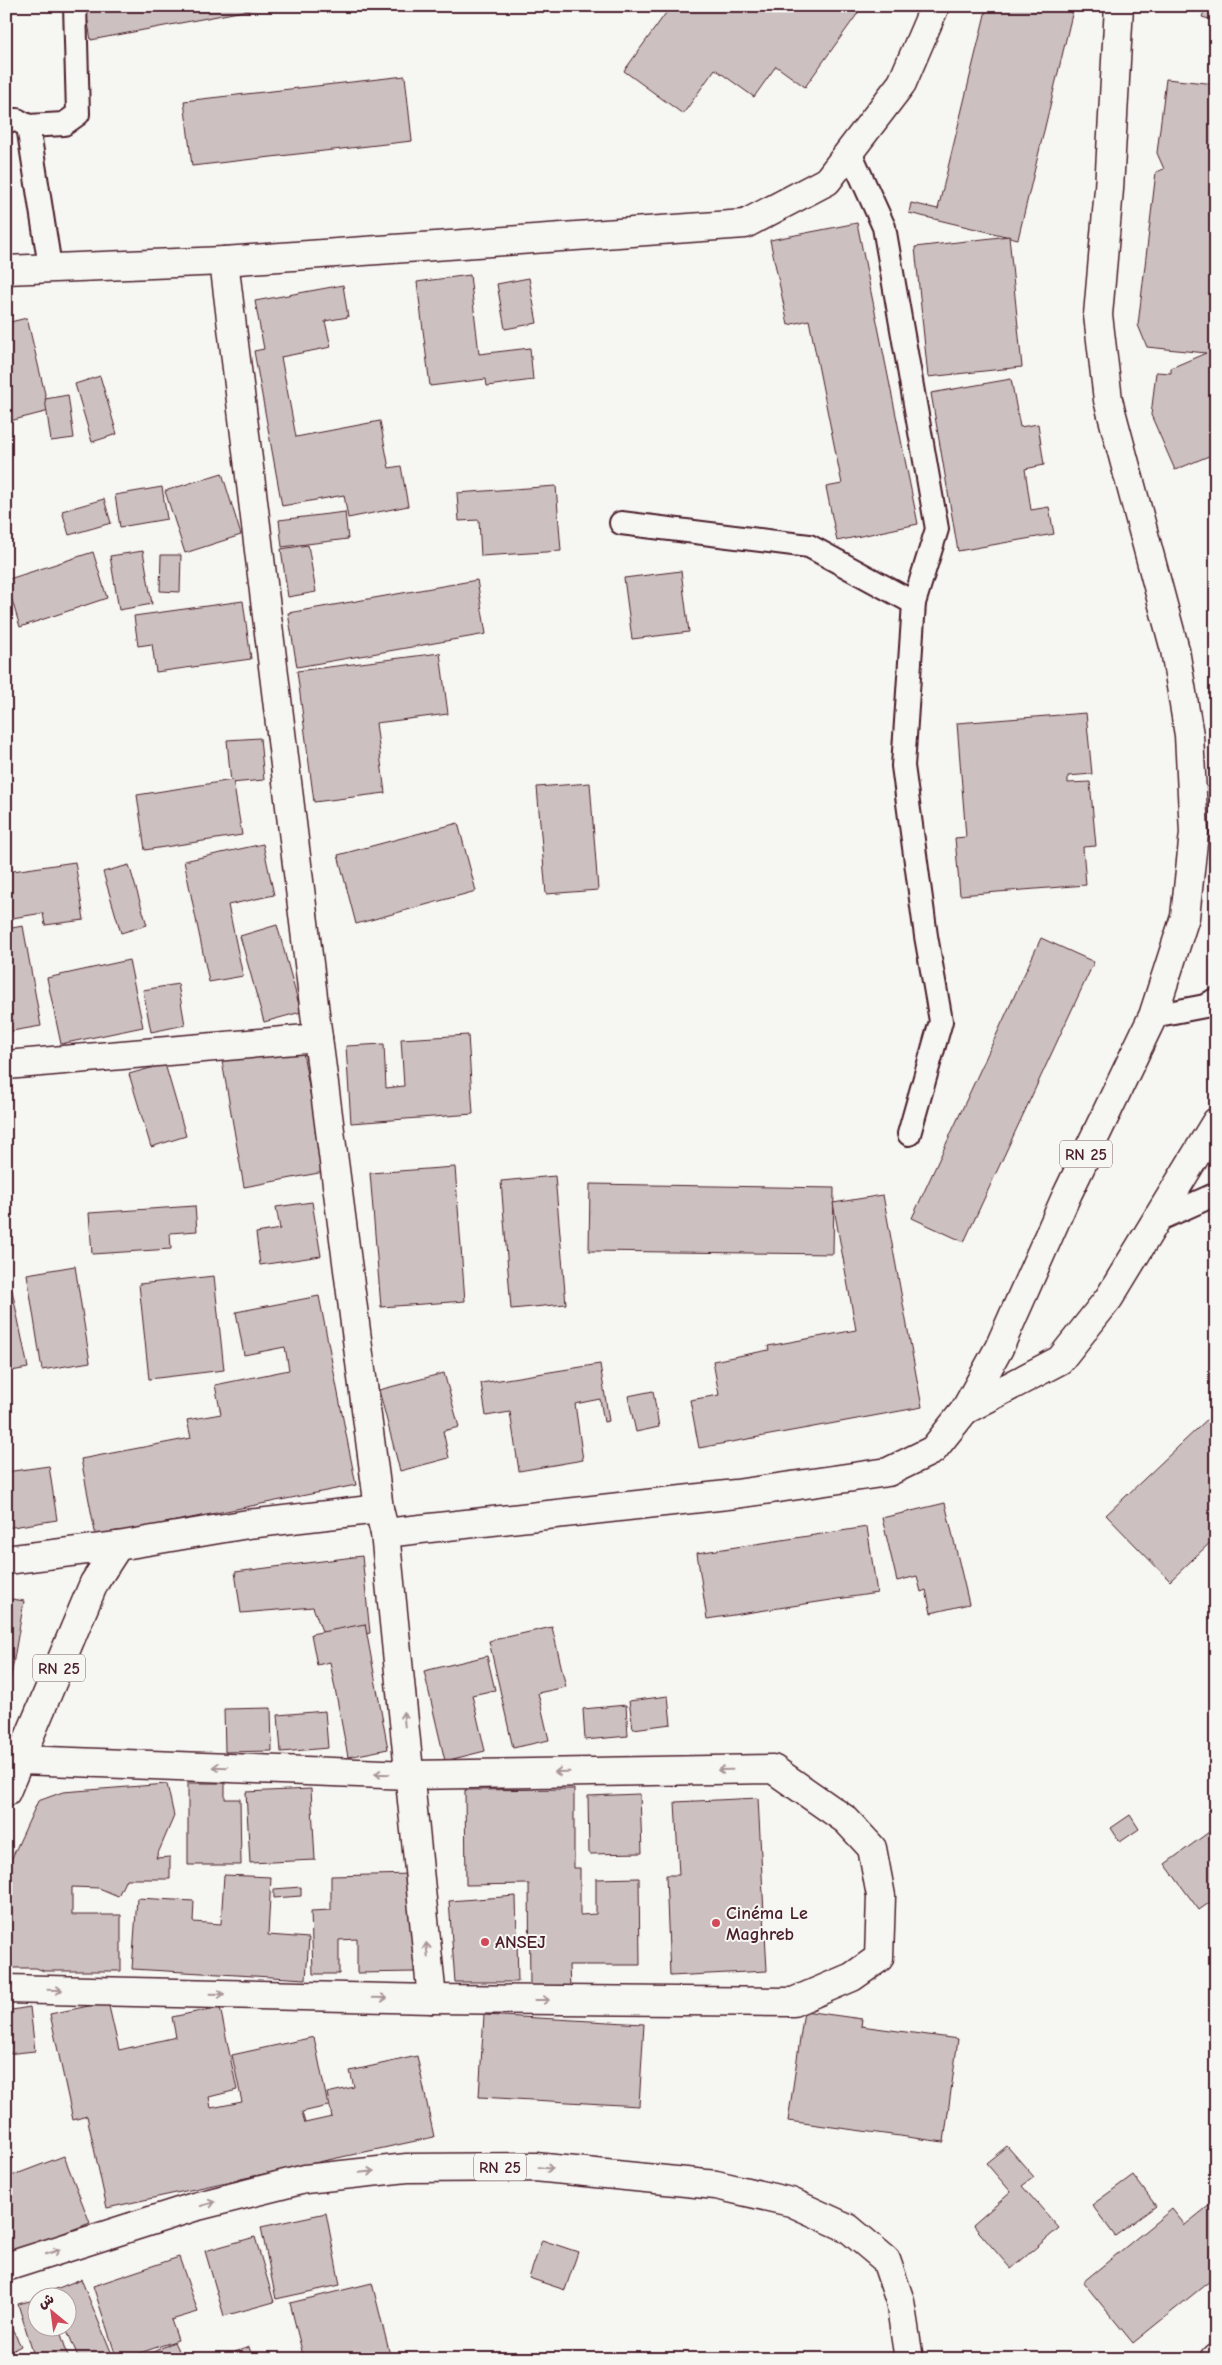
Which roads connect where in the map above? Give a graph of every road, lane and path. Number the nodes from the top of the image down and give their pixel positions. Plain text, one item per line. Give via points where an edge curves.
1 (75, 6) edge
2 (934, 6) edge
3 (1119, 6) edge
4 (17, 123) edge
5 (850, 152) junction
6 (224, 261) junction
7 (50, 267) junction
8 (6, 270) edge
9 (621, 523) dead end
10 (914, 604) junction
11 (1216, 999) edge
12 (1153, 1016) junction
13 (318, 1038) junction
14 (6, 1065) edge
15 (1216, 1122) edge
16 (909, 1134) dead end
17 (1216, 1194) edge
18 (1156, 1221) junction
19 (965, 1410) junction
20 (382, 1521) junction
21 (118, 1546) junction
22 (6, 1560) edge
23 (21, 1760) junction
24 (410, 1775) junction
25 (6, 1792) edge
26 (6, 1989) edge
27 (432, 1999) junction
28 (6, 2267) edge
29 (906, 2359) edge

1 - 4 lane via 78,114 64,124
2 - 5 street via 902,83
3 - 12 street, RN 25 via 1098,315 1108,400 1175,650 1189,735 1194,833 1184,917
4 - 7 lane
5 - 6 street via 827,181 745,224
5 - 10 lane via 884,227 937,529
6 - 7 street
6 - 13 street
7 - 8 street
9 - 10 lane via 809,546
10 - 16 lane via 903,766 941,1021
11 - 12 lane via 1205,1006
12 - 19 street, RN 25 via 1065,1199 999,1348
13 - 14 street
13 - 20 street
15 - 18 street
17 - 18 lane
18 - 19 street via 1109,1298 1060,1360
19 - 20 street, RN 25 via 933,1450 888,1472 736,1494
20 - 21 street, RN 25 via 248,1524
24 -> 20 street
21 - 22 street
21 - 23 street, RN 25 via 94,1583
24 -> 23 street
23 - 25 street, RN 25
27 -> 24 street
27 -> 24 street via 793,2002 852,1977 879,1958 881,1896 872,1848 846,1820 774,1769
26 -> 27 street
28 -> 29 street, RN 25 via 194,2208 305,2179 407,2168 534,2167 716,2185 791,2202 848,2228 886,2260 900,2301 908,2353

